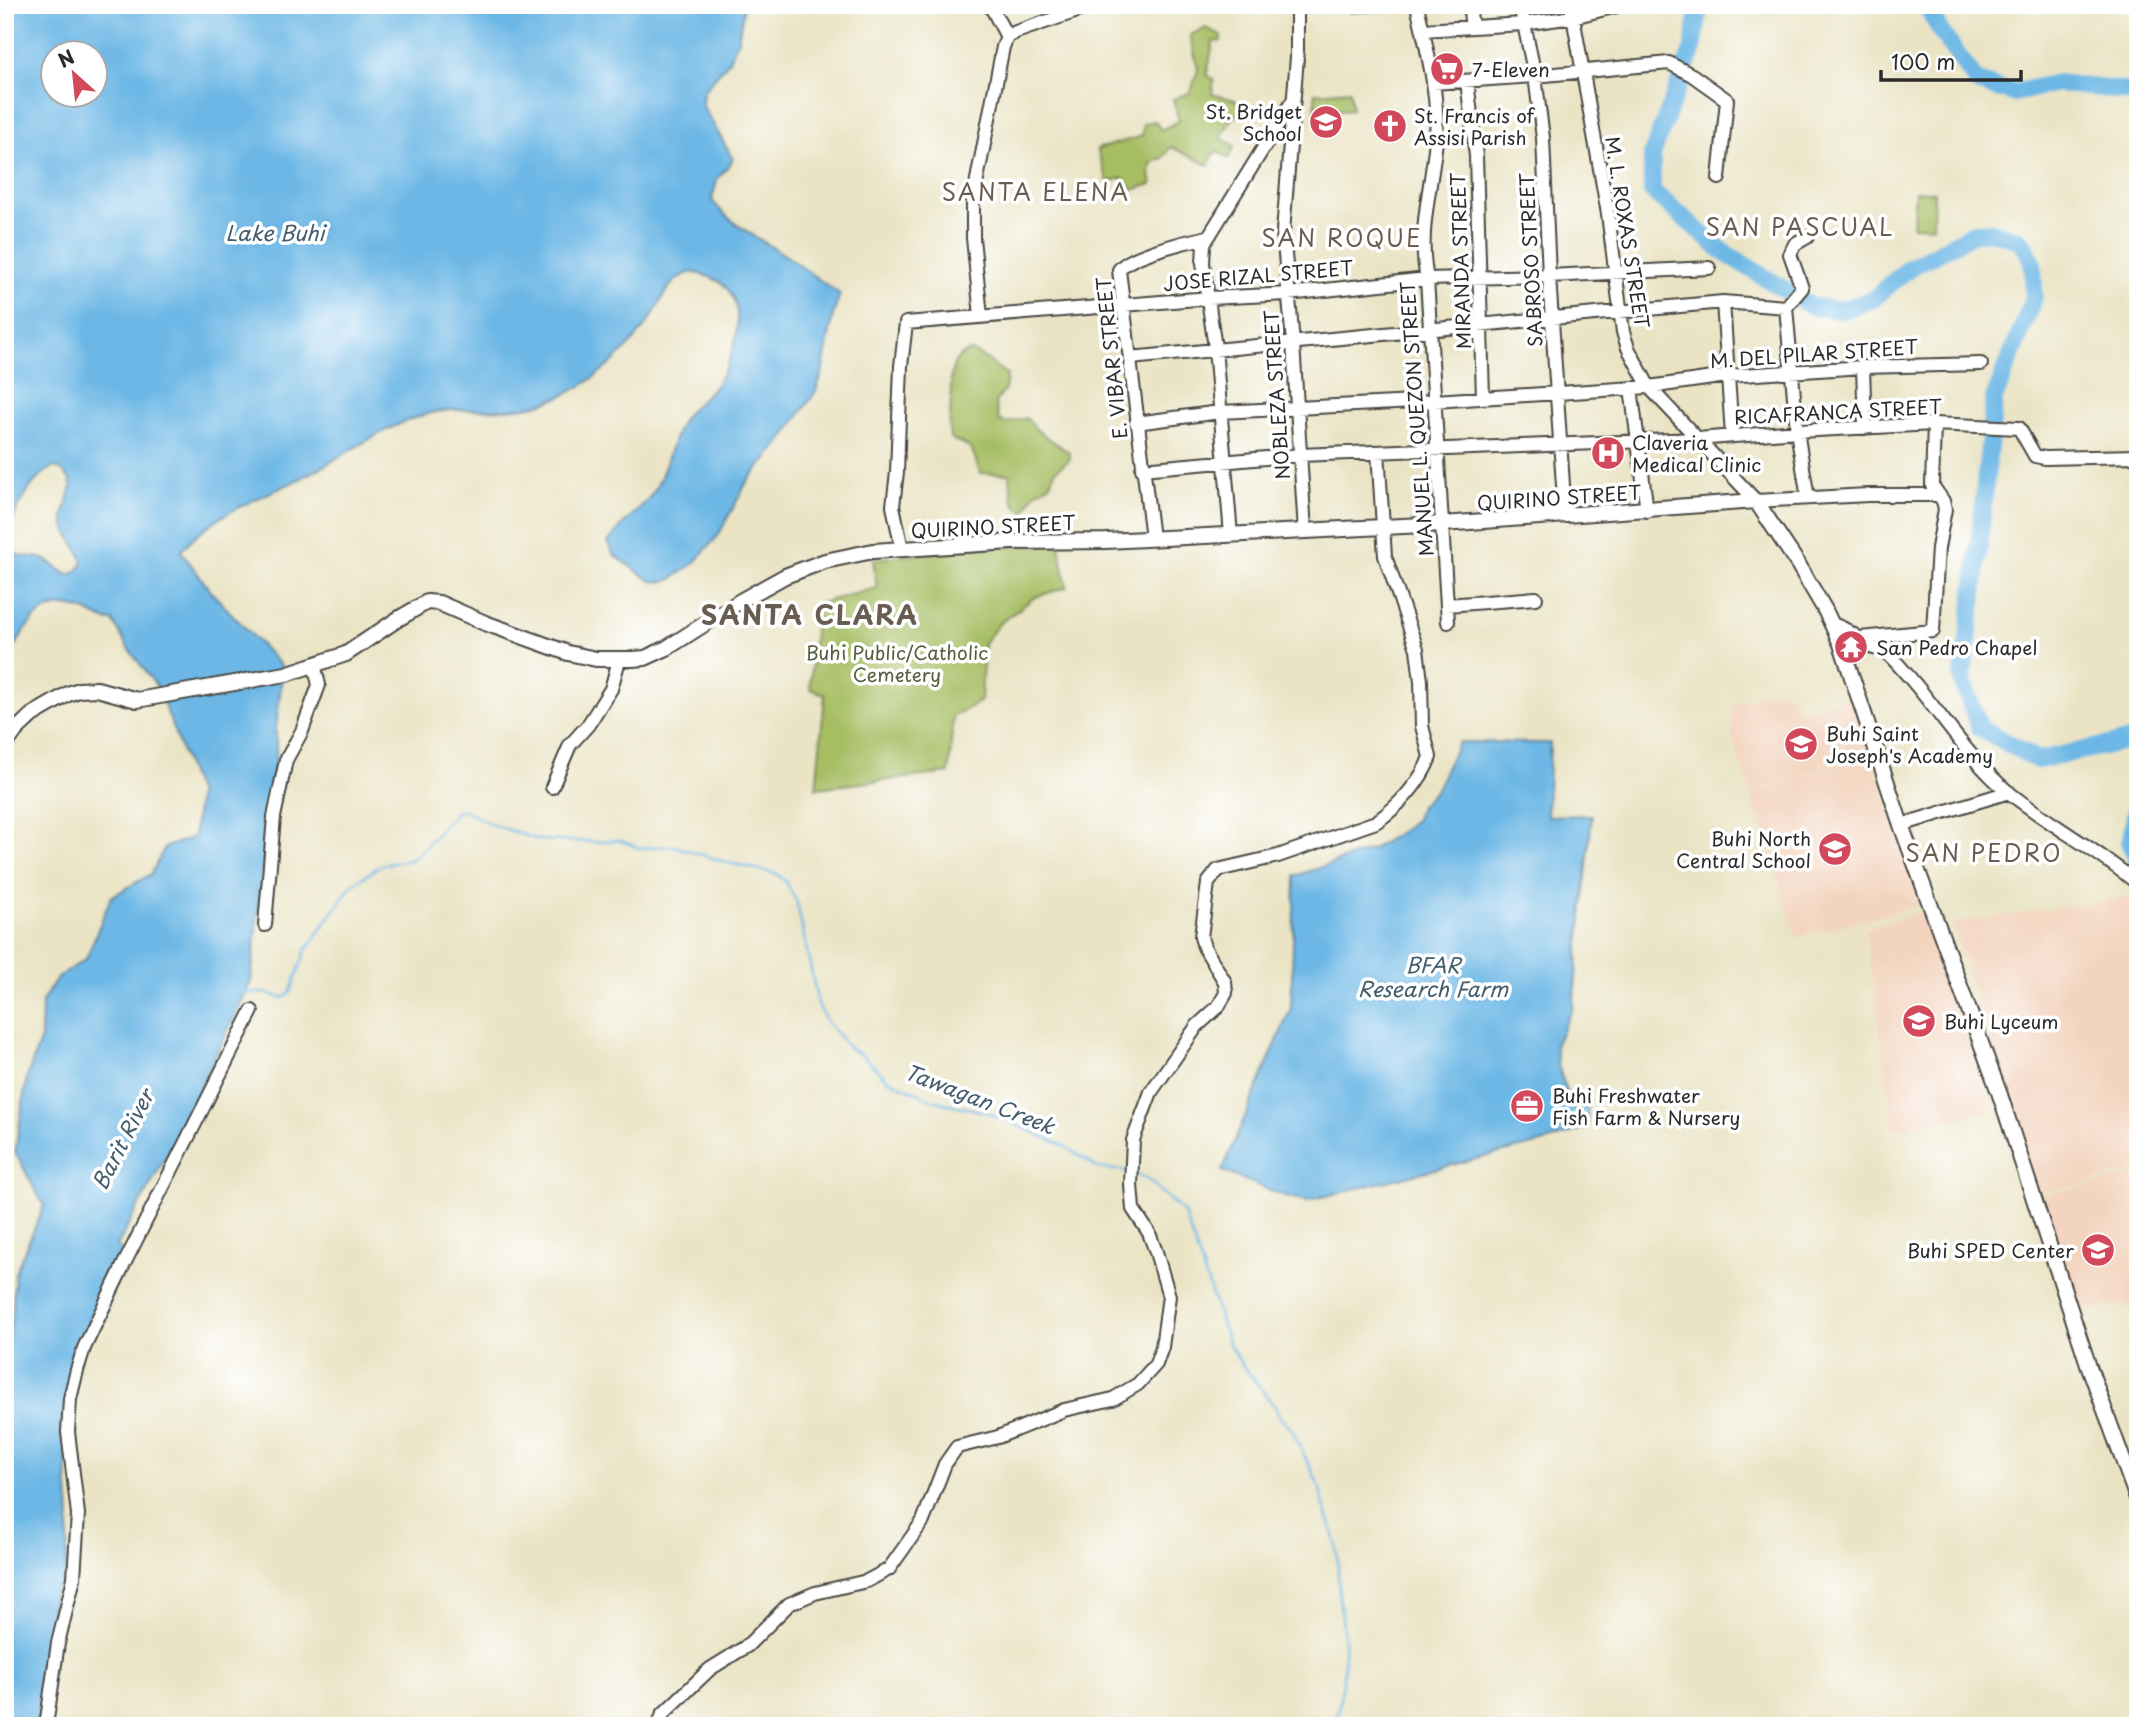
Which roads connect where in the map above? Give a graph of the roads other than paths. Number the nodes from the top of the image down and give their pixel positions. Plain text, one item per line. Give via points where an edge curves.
1 (990, 5) edge
2 (1095, 5) edge
3 (1297, 5) edge
4 (1417, 5) edge
5 (1469, 5) edge
6 (1520, 5) edge
7 (1621, 5) edge
8 (1572, 11) edge
9 (1523, 24) junction
10 (1472, 27) junction
11 (1423, 30) junction
12 (1007, 37) junction
13 (1583, 72) junction
14 (1535, 76) junction
15 (1467, 81) junction
16 (1433, 83) junction
17 (1292, 102) junction
18 (1718, 178) dead end
19 (1208, 236) junction
20 (1807, 237) dead end
21 (1709, 268) dead end
22 (1615, 273) junction
23 (1549, 276) junction
24 (1480, 277) junction
25 (1427, 279) junction
26 (1288, 294) junction
27 (1209, 298) junction
28 (1723, 302) junction
29 (1788, 305) junction
30 (1124, 306) junction
31 (1620, 312) junction
32 (981, 316) junction
33 (1552, 318) junction
34 (1481, 323) junction
35 (1429, 330) junction
36 (1293, 343) junction
37 (1215, 348) junction
38 (1130, 358) junction
39 (1981, 364) dead end
40 (1863, 367) junction
41 (1792, 373) junction
42 (1727, 376) junction
43 (1649, 387) junction
44 (1631, 388) junction
45 (1556, 394) junction
46 (1483, 398) junction
47 (1434, 401) junction
48 (1297, 407) junction
49 (1220, 412) junction
50 (1136, 423) junction
51 (1934, 424) junction
52 (1865, 428) junction
53 (1797, 431) junction
54 (1732, 435) junction
55 (1697, 439) junction
56 (1639, 440) junction
57 (1560, 445) junction
58 (1438, 449) junction
59 (1378, 453) junction
60 (1300, 455) junction
61 (2138, 456) edge
62 (1224, 462) junction
63 (1142, 469) junction
64 (1940, 495) junction
65 (1808, 498) junction
66 (1756, 502) junction
67 (1647, 510) junction
68 (1565, 515) junction
69 (1443, 524) junction
70 (1381, 527) junction
71 (1305, 531) junction
72 (1231, 536) junction
73 (1152, 538) junction
74 (902, 549) junction
75 (1536, 598) dead end
76 (1447, 605) junction
77 (1448, 622) dead end
78 (1832, 624) junction
79 (1860, 638) junction
80 (619, 660) junction
81 (314, 664) junction
82 (5, 745) edge
83 (552, 787) dead end
84 (2008, 792) junction
85 (1901, 825) junction
86 (2138, 884) edge
87 (265, 925) dead end
88 (251, 1010) dead end
89 (2138, 1501) edge
90 (46, 1726) edge
91 (658, 1726) edge

1 - 12 street
2 - 12 street
3 - 17 street, NOBLEZA STREET
4 - 11 street, MANUEL L. QUEZON STREET
5 - 10 street
6 - 9 street, SABROSO STREET
7 - 8 street
8 - 9 street
8 - 13 street, M. L. ROXAS STREET
9 - 10 street
9 - 14 street, SABROSO STREET
10 - 11 street
11 - 16 street, MANUEL L. QUEZON STREET
12 - 32 street via 973,200
13 - 14 street
13 - 18 street via 1669,63 1727,100
13 - 22 street, M. L. ROXAS STREET
14 - 15 street
14 - 23 street, SABROSO STREET via 1544,138
15 - 16 street
15 - 24 street, MIRANDA STREET via 1476,156
16 - 25 street, MANUEL L. QUEZON STREET via 1435,143 1422,234
17 - 19 street
17 - 26 street, NOBLEZA STREET via 1283,232
19 - 27 street via 1203,263
19 - 30 street, E. VIBAR STREET via 1124,263 1119,274
20 - 29 street via 1795,244 1790,254 1802,285
21 - 22 street, JOSE RIZAL STREET
22 - 23 street, JOSE RIZAL STREET
22 - 31 street, M. L. ROXAS STREET
23 - 24 street, JOSE RIZAL STREET
23 - 33 street, SABROSO STREET
24 - 25 street, JOSE RIZAL STREET
24 - 34 street, MIRANDA STREET
25 - 26 street, JOSE RIZAL STREET
25 - 35 street, MANUEL L. QUEZON STREET
26 - 27 street, JOSE RIZAL STREET
26 - 36 street, NOBLEZA STREET
27 - 30 street, JOSE RIZAL STREET
27 - 37 street
28 - 29 street
28 - 31 street
28 - 42 street
29 - 41 street
30 - 32 street, JOSE RIZAL STREET
30 - 38 street, E. VIBAR STREET
31 - 33 street
31 - 43 street, M. L. ROXAS STREET via 1628,348
32 - 74 street, JOSE RIZAL STREET via 906,323 893,506
33 - 34 street
33 - 45 street, SABROSO STREET
34 - 35 street
34 - 46 street, MIRANDA STREET
35 - 36 street
35 - 47 street, MANUEL L. QUEZON STREET
36 - 37 street
36 - 48 street, NOBLEZA STREET
37 - 38 street
37 - 49 street
38 - 50 street, E. VIBAR STREET
39 - 40 street, M. DEL PILAR STREET
40 - 41 street, M. DEL PILAR STREET
40 - 52 street
41 - 42 street, M. DEL PILAR STREET
41 - 53 street
42 - 43 street, M. DEL PILAR STREET
42 - 54 street
43 - 44 street, M. DEL PILAR STREET
43 - 55 street, M. L. ROXAS STREET
44 - 45 street, M. DEL PILAR STREET
44 - 56 street
45 - 46 street, M. DEL PILAR STREET
45 - 57 street, SABROSO STREET
46 - 47 street, M. DEL PILAR STREET
47 - 48 street, M. DEL PILAR STREET
47 - 58 street, MANUEL L. QUEZON STREET
48 - 49 street, M. DEL PILAR STREET
48 - 60 street, NOBLEZA STREET
49 - 50 street, M. DEL PILAR STREET
49 - 62 street
50 - 63 street, E. VIBAR STREET
51 - 52 street, RICAFRANCA STREET
51 - 61 street, RICAFRANCA STREET via 2018,428 2035,456 2045,458
51 - 64 street via 1932,485
52 - 53 street, RICAFRANCA STREET
53 - 54 street, RICAFRANCA STREET
53 - 65 street
54 - 55 street, RICAFRANCA STREET
55 - 56 street, RICAFRANCA STREET
55 - 66 street, M. L. ROXAS STREET
56 - 57 street, RICAFRANCA STREET
56 - 67 street
57 - 58 street, RICAFRANCA STREET
57 - 68 street, SABROSO STREET
58 - 59 street, RICAFRANCA STREET
58 - 69 street, MANUEL L. QUEZON STREET
59 - 60 street, RICAFRANCA STREET
59 - 70 street
60 - 62 street, RICAFRANCA STREET
60 - 71 street, NOBLEZA STREET
62 - 63 street, RICAFRANCA STREET
62 - 72 street
63 - 73 street, E. VIBAR STREET
64 - 65 street
64 - 79 street via 1945,509 1933,631
65 - 66 street
66 - 67 main road, QUIRINO STREET
66 - 78 main road
67 - 68 main road, QUIRINO STREET
68 - 69 main road, QUIRINO STREET
69 - 70 main road, QUIRINO STREET
69 - 76 street, MANUEL L. QUEZON STREET
70 - 71 main road, QUIRINO STREET
70 - 91 street via 1385,556 1419,657 1422,726 1430,751 1427,765 1376,822 1278,856 1218,870 1208,883 1201,937 1225,982 1226,993 1148,1097 1133,1140 1133,1209 1149,1233 1169,1296 1162,1347 1153,1368 1113,1399 1064,1410 998,1437 957,1447 945,1464 923,1521 889,1569 867,1581 789,1604 747,1646 715,1664 690,1687 663,1714
71 - 72 main road, QUIRINO STREET
72 - 73 main road, QUIRINO STREET
73 - 74 main road, QUIRINO STREET
74 - 80 main road, QUIRINO STREET via 845,557 796,571 667,649 645,658
75 - 76 street
76 - 77 street, MANUEL L. QUEZON STREET
78 - 79 street
78 - 85 main road
79 - 84 street via 1898,665 1968,752
80 - 81 main road, QUIRINO STREET via 568,653 427,602 346,654
80 - 83 street via 611,688 570,745
81 - 82 main road, QUIRINO STREET via 286,674 137,700 97,689 79,690 32,715
81 - 87 street via 319,685 286,760 274,817
84 - 85 street
84 - 86 street
85 - 89 main road via 1992,1072
88 - 90 street via 118,1276 77,1370 68,1432 78,1514 74,1578 58,1643

